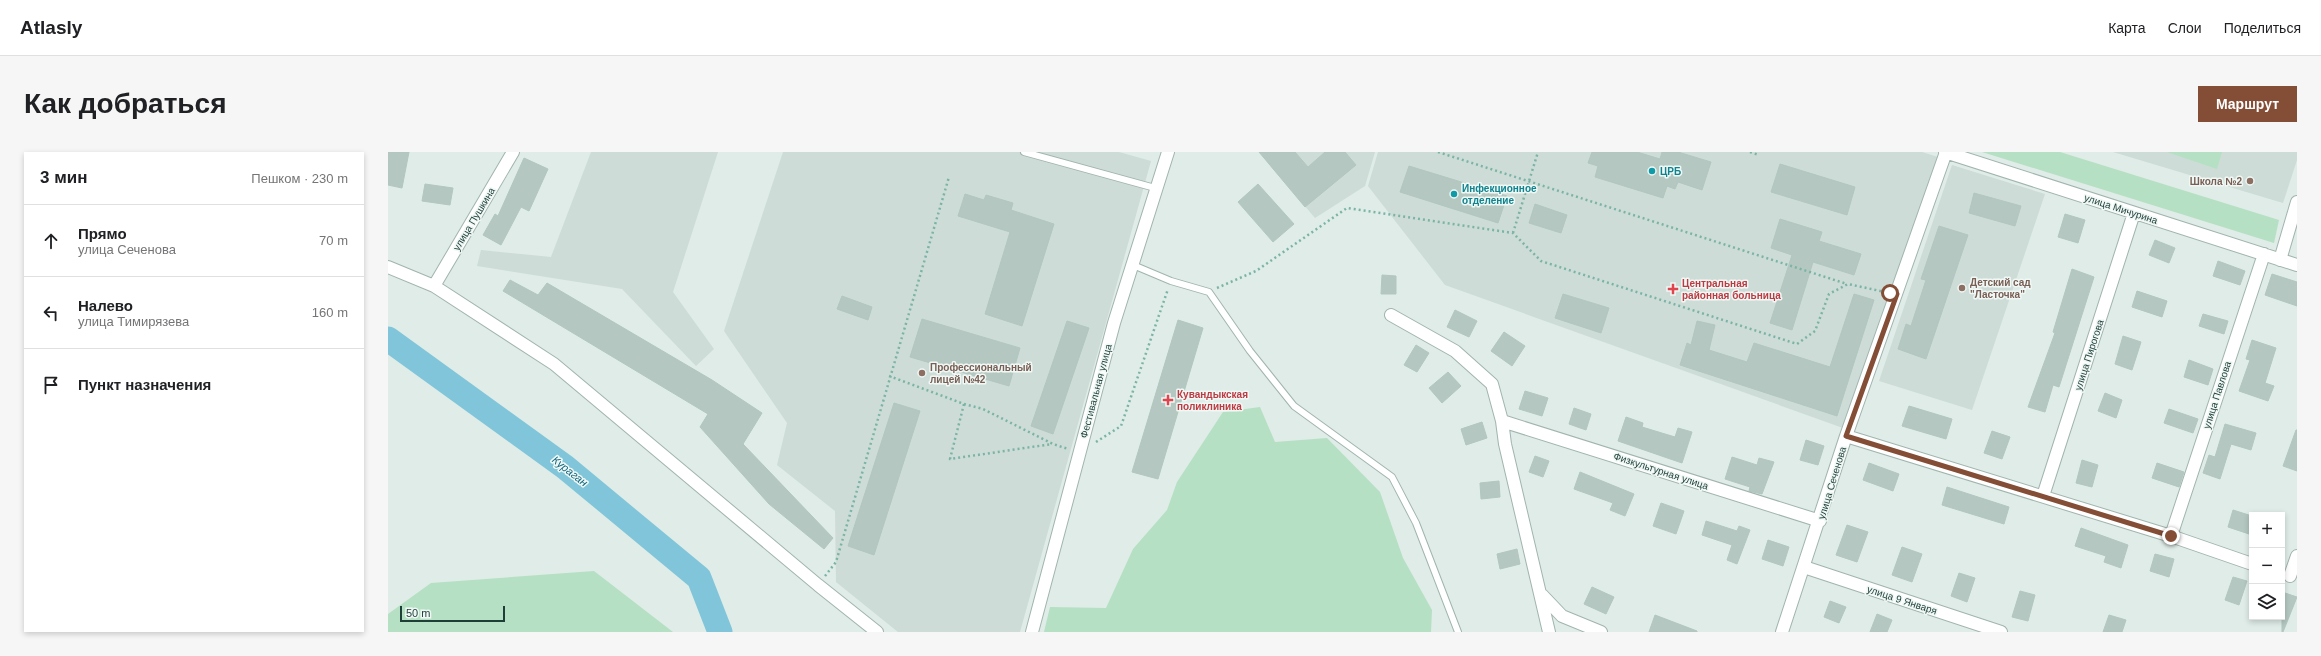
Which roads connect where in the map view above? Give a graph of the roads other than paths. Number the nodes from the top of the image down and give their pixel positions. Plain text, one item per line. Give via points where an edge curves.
1 (513, 152) edge
2 (1024, 152) edge
3 (1168, 152) edge
4 (1945, 152) edge
5 (1155, 188) junction
6 (2297, 202) edge
7 (2134, 213) junction
8 (2264, 254) junction
9 (2280, 260) junction
10 (1133, 265) junction
11 (2297, 265) edge
12 (388, 267) edge
13 (434, 286) junction
14 (1391, 315) dead end
15 (1502, 421) junction
16 (1846, 436) junction
17 (2043, 496) junction
18 (1820, 521) junction
19 (2171, 536) junction
20 (2297, 556) edge
21 (2249, 563) edge
22 (1804, 567) junction
23 (2290, 576) edge
24 (1542, 595) junction
25 (877, 632) edge
26 (1032, 632) edge
27 (1458, 632) edge
28 (1549, 632) edge
29 (1601, 632) edge
30 (1782, 632) edge
31 (2001, 632) edge

1 - 13 street, улица Пушкина
2 - 5 lane
3 - 5 street, Фестивальная улица
4 - 7 street, улица Мичурина
4 - 16 street, улица Сеченова
5 - 10 street, Фестивальная улица
6 - 9 street
7 - 8 street, улица Мичурина
7 - 17 street, улица Пирогова
8 - 9 street, улица Мичурина
8 - 19 street, улица Павлова
9 - 11 street, улица Мичурина
10 - 26 street, Фестивальная улица via 1079,452
10 - 27 lane via 1170,281 1209,292 1250,351 1294,406 1392,477 1416,523
12 - 13 street
13 - 25 street via 554,364
14 - 15 street via 1454,351 1492,384
15 - 18 street, Физкультурная улица
15 - 24 street via 1505,444
16 - 17 street
16 - 18 street, улица Сеченова
17 - 19 street
18 - 22 street, улица Сеченова
19 - 21 street
20 - 23 street
22 - 30 street, улица Сеченова
22 - 31 street, улица 9 Января
24 - 28 street
24 - 29 street via 1562,616

